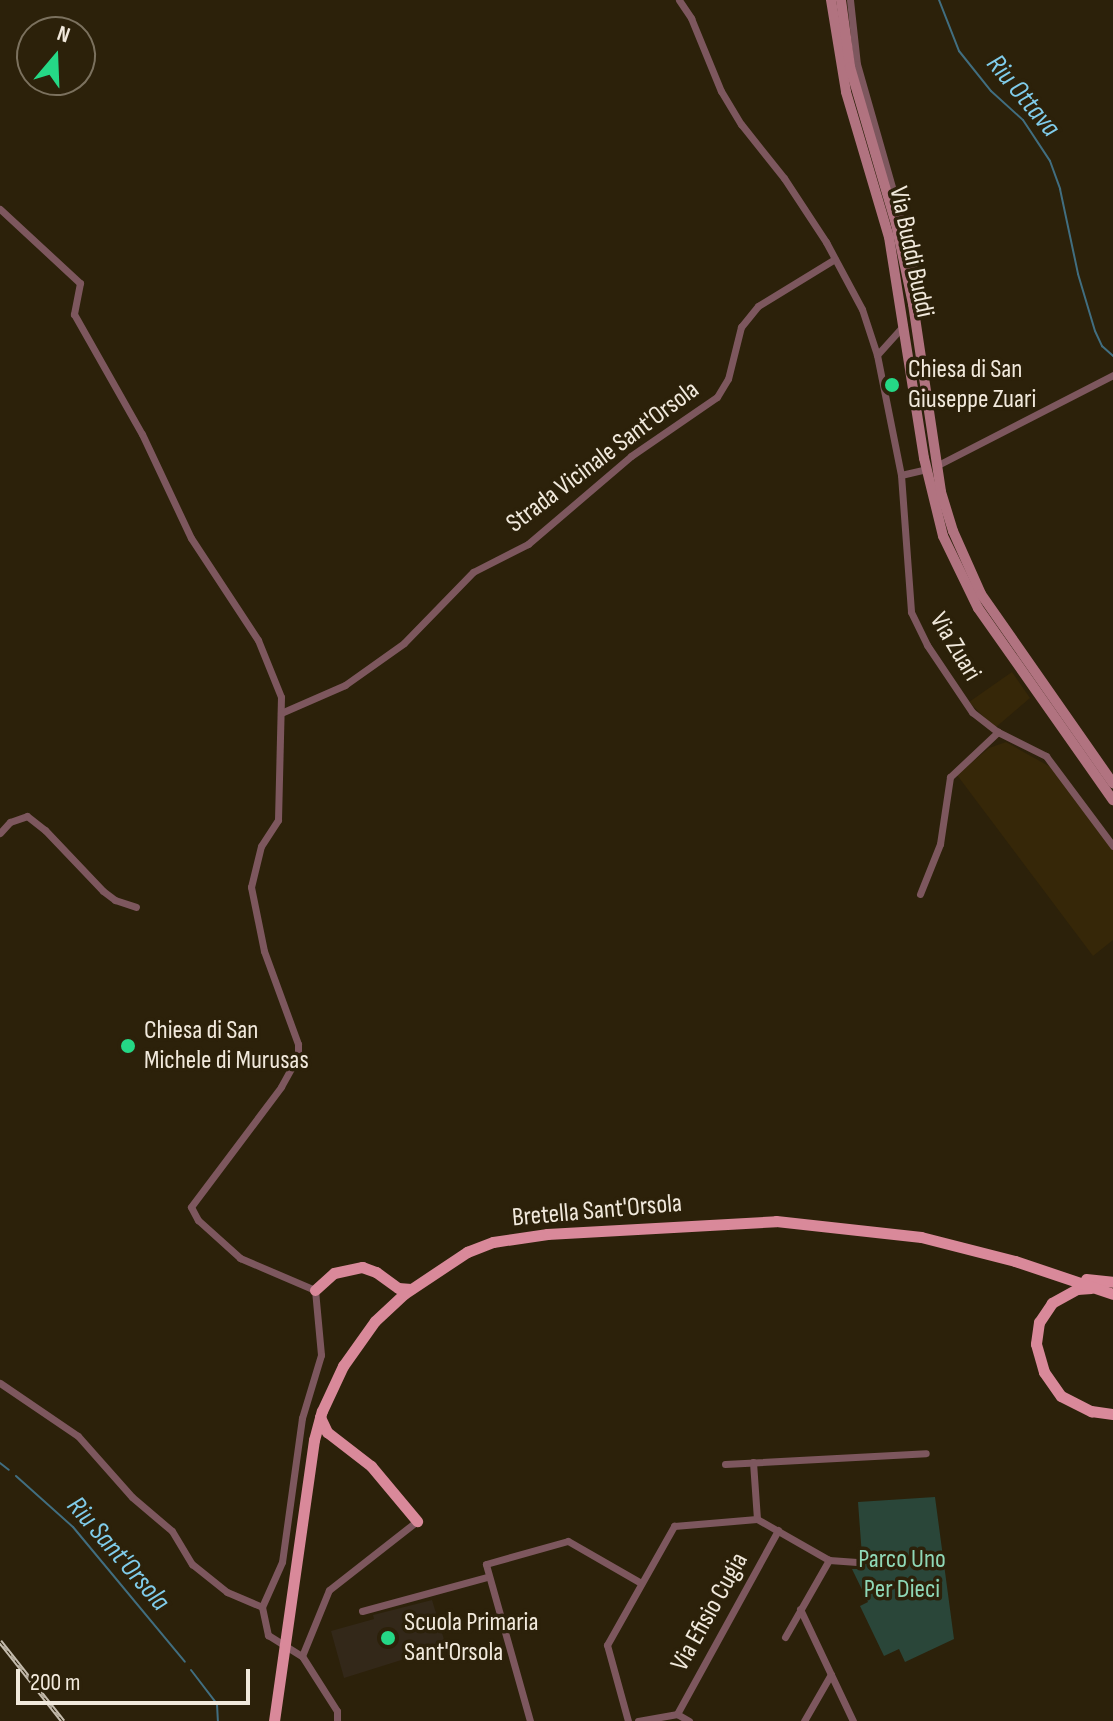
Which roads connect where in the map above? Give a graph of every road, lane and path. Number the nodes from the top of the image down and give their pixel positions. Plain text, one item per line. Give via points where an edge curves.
1 (679, 0) edge
2 (831, 0) edge
3 (841, 0) edge
4 (850, 0) edge
5 (0, 209) edge
6 (835, 259) junction
7 (913, 304) junction
8 (905, 324) junction
9 (877, 355) junction
10 (1113, 375) edge
11 (931, 468) junction
12 (901, 475) junction
13 (281, 713) junction
14 (998, 732) junction
15 (1113, 783) edge
16 (1113, 800) edge
17 (0, 833) edge
18 (1113, 846) edge
19 (920, 894) dead end
20 (136, 907) dead end
21 (384, 1278) junction
22 (1069, 1278) junction
23 (1113, 1282) edge
24 (1096, 1287) junction
25 (411, 1289) junction
26 (315, 1290) junction
27 (1113, 1294) edge
28 (392, 1305) junction
29 (0, 1383) edge
30 (1113, 1414) edge
31 (320, 1417) junction
32 (339, 1444) junction
33 (926, 1453) dead end
34 (312, 1455) junction
35 (753, 1462) junction
36 (725, 1464) dead end
37 (757, 1519) junction
38 (417, 1521) joint
39 (778, 1530) junction
40 (829, 1560) junction
41 (857, 1562) dead end
42 (487, 1577) junction
43 (641, 1583) junction
44 (262, 1607) junction
45 (800, 1609) junction
46 (362, 1611) dead end
47 (785, 1637) dead end
48 (302, 1656) junction
49 (831, 1674) junction
50 (677, 1714) junction
51 (274, 1721) edge
52 (337, 1721) edge
53 (530, 1721) edge
54 (628, 1721) edge
55 (638, 1721) edge
56 (689, 1721) edge
57 (804, 1721) edge
58 (853, 1721) edge

1 - 6 street, Via Zuari via 734,113 784,178
2 - 8 main road, Via Buddi Buddi via 838,55 889,237
3 - 7 main road, Via Buddi Buddi via 850,67 896,224
4 - 7 street via 857,64 897,194 918,292
5 - 13 street via 80,283 74,314 142,434 191,538 258,640 281,697
6 - 9 street, Via Zuari via 862,309
6 - 13 street, Strada Vicinale Sant'Orsola via 758,306 741,327 728,379 717,397 631,456 528,544 473,572 404,643 345,685
7 - 11 main road, Via Buddi Buddi
8 - 9 street
8 - 11 main road, Via Buddi Buddi
9 - 12 street, Via Zuari
10 - 11 street
11 - 12 street
11 - 15 main road, Via Buddi Buddi via 981,594
11 - 16 main road, Via Buddi Buddi via 943,536 971,596
12 - 14 street, Via Zuari via 911,612 972,712
13 - 26 street via 278,820 261,846 251,887 264,951 298,1056 281,1087 191,1207 240,1258
14 - 18 street, Via Zuari via 1046,756
14 - 19 street via 950,777 940,844
17 - 20 street via 27,816 103,891
21 - 25 main road
21 - 26 main road via 362,1267 334,1273
21 - 28 main road
22 - 23 main road
22 - 24 main road, Bretella Sant'Orsola
22 - 25 main road, Bretella Sant'Orsola via 921,1237 735,1222 493,1242 467,1252
24 - 27 main road, Bretella Sant'Orsola
24 - 30 main road via 1077,1289 1052,1303 1039,1322 1036,1344 1044,1372 1061,1396 1091,1411
25 - 28 main road, Bretella Sant'Orsola
26 - 44 street via 321,1355 302,1418 282,1562
28 - 31 main road, Bretella Sant'Orsola via 343,1366
29 - 44 street via 78,1436 132,1497 172,1531 192,1564 227,1592
31 - 32 main road
31 - 34 main road, Bretella Sant'Orsola
32 - 34 main road via 323,1444
32 - 38 main road via 371,1466
33 - 35 street
34 - 51 main road, Bretella Sant'Orsola
35 - 36 street
35 - 37 street
37 - 39 street, Via Efisio Cugia
37 - 43 street, Via Efisio Cugia via 674,1526
38 - 48 street via 329,1590
39 - 40 street, Via Efisio Cugia
39 - 50 street, Via Efisio Cugia
40 - 41 street, Via Efisio Cugia
40 - 45 street
42 - 43 street via 486,1564 560,1540
42 - 46 street
42 - 53 street
43 - 54 street, Via Efisio Cugia via 607,1645
44 - 48 street via 268,1635
45 - 47 street
45 - 49 street
48 - 52 street via 337,1711
49 - 57 street
49 - 58 street
50 - 55 street
50 - 56 street

